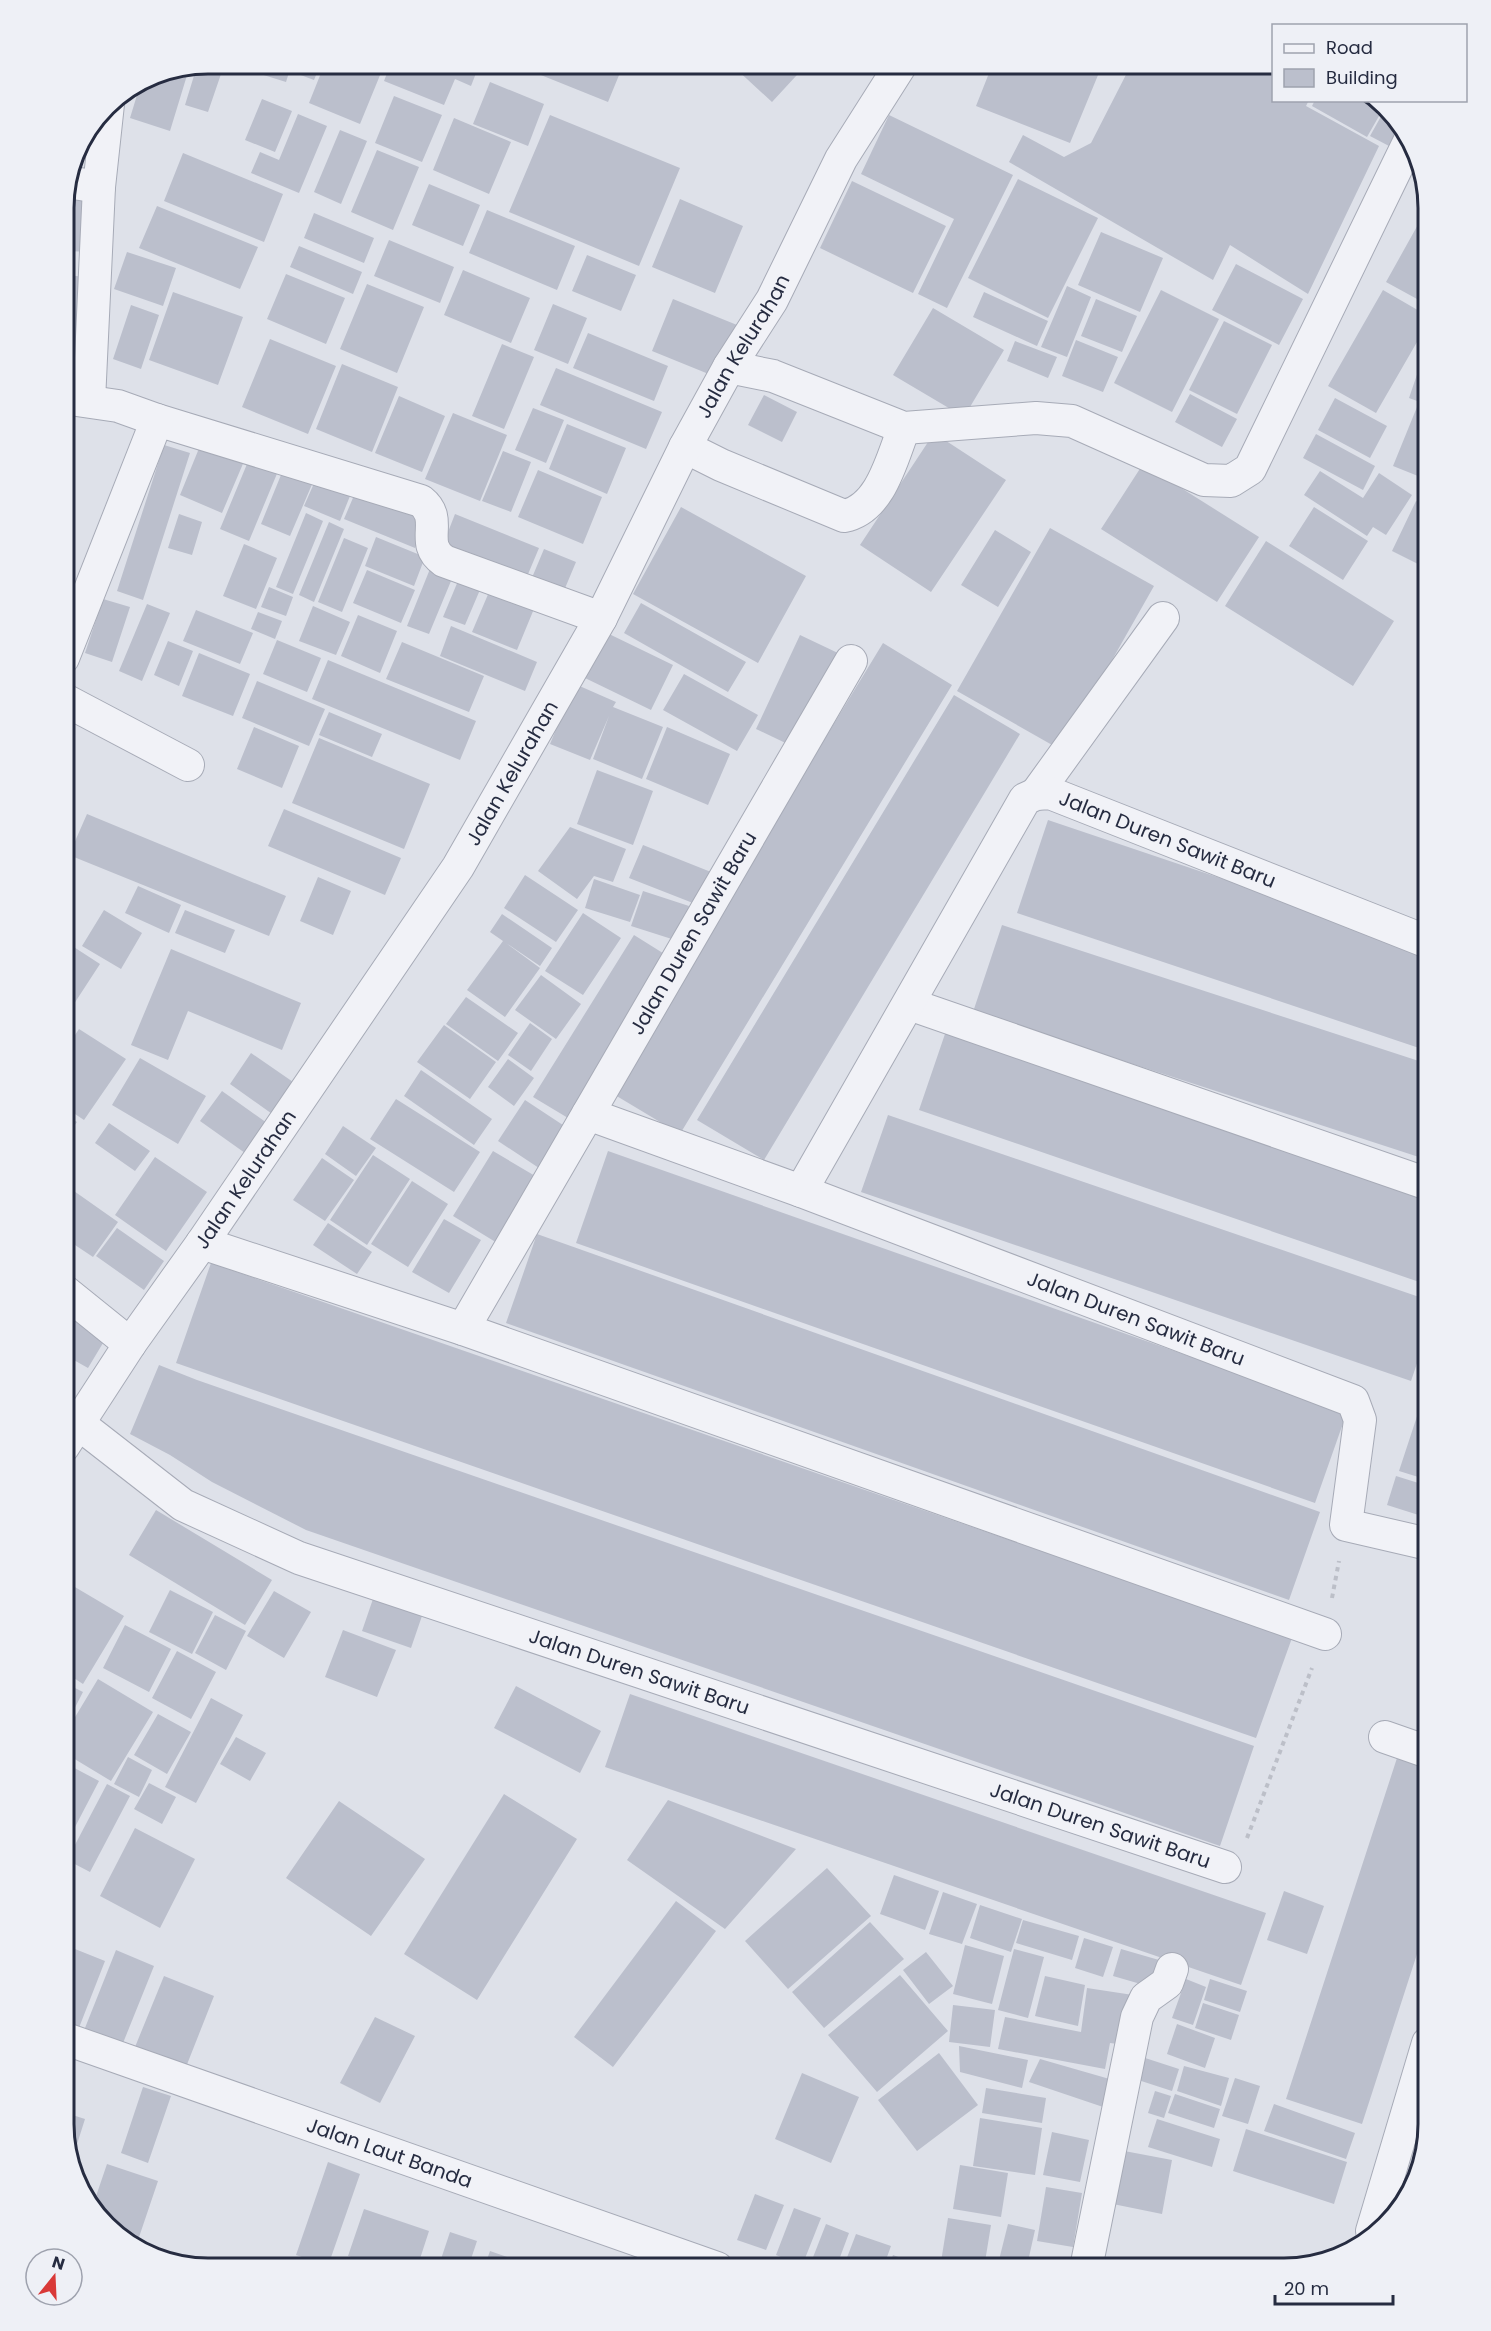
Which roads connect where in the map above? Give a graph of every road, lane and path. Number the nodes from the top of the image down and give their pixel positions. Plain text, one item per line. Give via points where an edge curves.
1 (895, 74) edge
2 (106, 120) edge
3 (1408, 159) edge
4 (76, 183) edge
5 (99, 187) junction
6 (729, 367) junction
7 (76, 400) edge
8 (157, 420) junction
9 (904, 428) junction
10 (685, 447) junction
11 (602, 618) junction
12 (1163, 618) dead end
13 (74, 630) edge
14 (851, 661) dead end
15 (74, 705) edge
16 (188, 765) dead end
17 (1036, 794) junction
18 (1418, 938) edge
19 (909, 1004) junction
20 (588, 1114) junction
21 (1418, 1181) edge
22 (801, 1191) junction
23 (202, 1243) junction
24 (74, 1299) edge
25 (463, 1329) junction
26 (130, 1344) junction
27 (74, 1430) edge
28 (74, 1437) edge
29 (1346, 1526) junction
30 (1418, 1542) edge
31 (1324, 1634) junction
32 (1385, 1737) dead end
33 (1418, 1749) edge
34 (1225, 1867) joint
35 (1172, 1969) dead end
36 (74, 2042) edge
37 (1418, 2077) edge
38 (1375, 2221) edge
39 (687, 2257) edge
40 (1088, 2258) edge

1 - 6 street, Jalan Kelurahan via 842,159 772,300
2 - 5 street
3 - 9 street via 1250,469 1231,481 1204,480 1072,421 1036,418
4 - 5 street
5 - 7 street
6 - 9 street via 773,376
6 - 10 street, Jalan Kelurahan
7 - 8 street via 118,406
8 - 11 street via 421,501 432,515 431,546 444,561
8 - 13 street
9 - 10 street via 878,490 855,514 844,516
10 - 11 street, Jalan Kelurahan
11 - 23 street, Jalan Kelurahan via 458,867
12 - 17 street
14 - 20 street, Jalan Duren Sawit Baru
15 - 16 street
17 - 18 street, Jalan Duren Sawit Baru via 1050,793
17 - 19 street, Jalan Duren Sawit Baru via 1025,800
19 - 21 street
19 - 22 street, Jalan Duren Sawit Baru
20 - 22 street, Jalan Duren Sawit Baru
20 - 25 street, Jalan Duren Sawit Baru
22 - 29 street, Jalan Duren Sawit Baru via 1353,1401 1360,1420
23 - 25 street
23 - 26 street, Jalan Kelurahan
24 - 26 street
25 - 31 street
26 - 27 street, Jalan Kelurahan
28 - 34 street, Jalan Duren Sawit Baru via 183,1505 300,1558
29 - 30 street
29 - 31 path
31 - 34 path via 1246,1841
32 - 33 street
35 - 40 street via 1167,1983 1146,1998 1137,2017
36 - 39 street, Jalan Laut Banda
37 - 38 street

